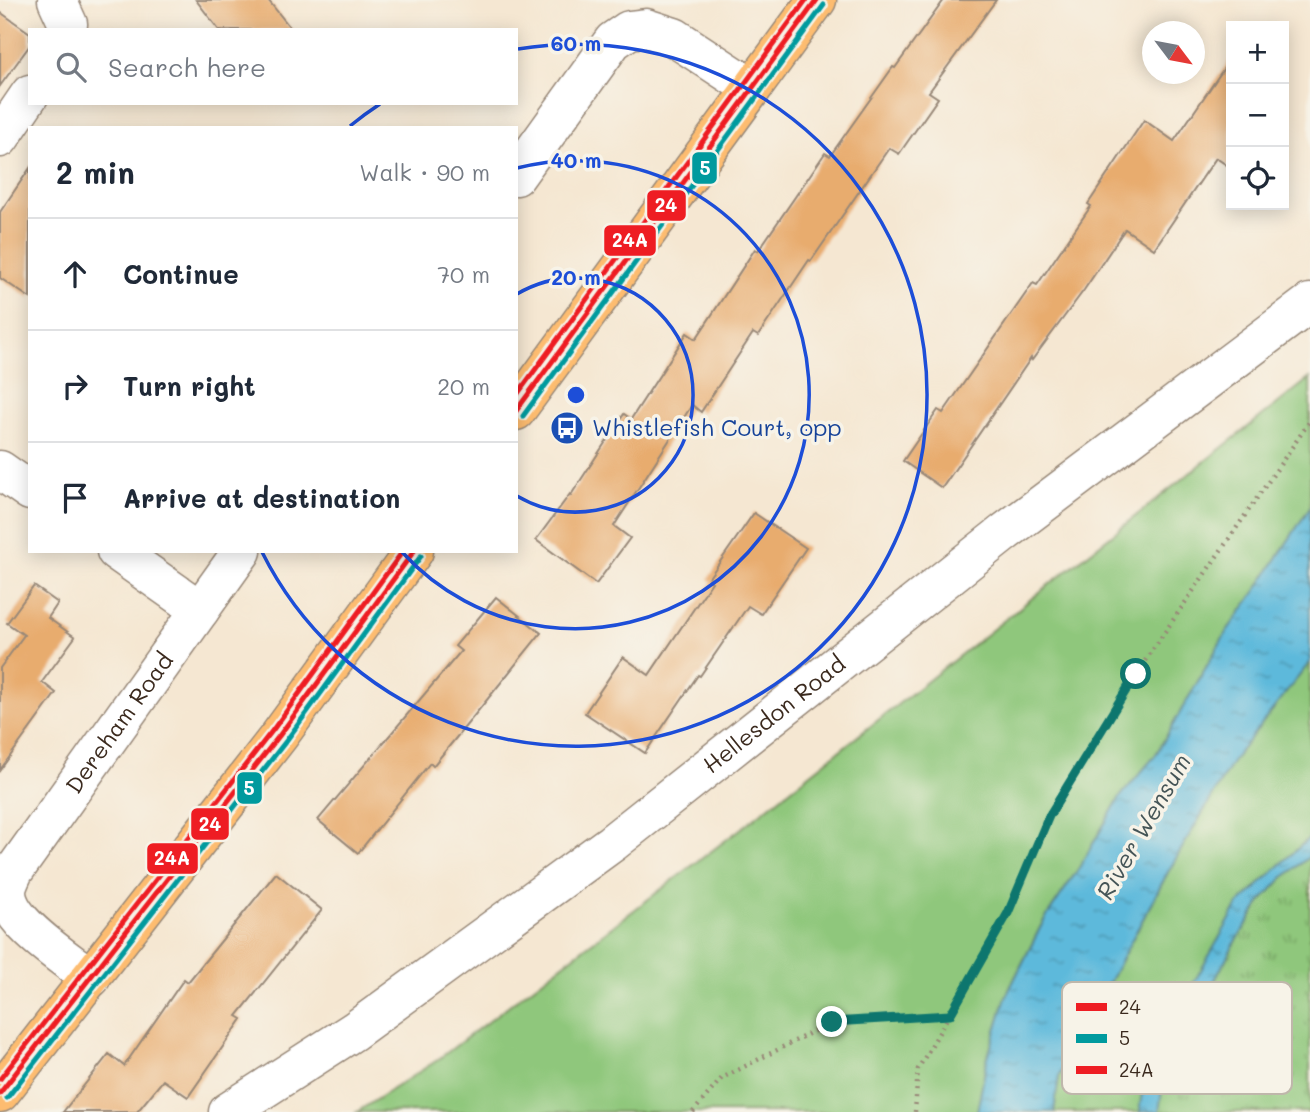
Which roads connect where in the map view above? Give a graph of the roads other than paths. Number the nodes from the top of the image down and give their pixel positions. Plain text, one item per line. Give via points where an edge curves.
1 (57, 0) edge
2 (817, 0) edge
3 (67, 28) edge
4 (752, 88) junction
5 (28, 97) edge
6 (0, 138) edge
7 (518, 173) edge
8 (1310, 303) edge
9 (518, 408) edge
10 (0, 470) edge
11 (28, 490) edge
12 (119, 553) edge
13 (242, 553) edge
14 (413, 553) edge
15 (200, 610) junction
16 (4, 901) edge
17 (91, 978) junction
18 (58, 1019) junction
19 (0, 1067) edge
20 (0, 1093) edge
21 (228, 1112) edge

1 - 3 street
2 - 4 highway
4 - 7 street via 674,37 646,28 629,30 613,41
4 - 9 highway
5 - 6 street
8 - 21 street, Hellesdon Road via 1004,532 611,843 354,1031
10 - 11 street
12 - 15 street
13 - 15 street, Dereham Road
14 - 17 highway via 279,736
15 - 16 street, Dereham Road via 14,871
16 - 17 street, Dereham Road via 26,928
17 - 18 highway
18 - 19 highway
18 - 20 highway

